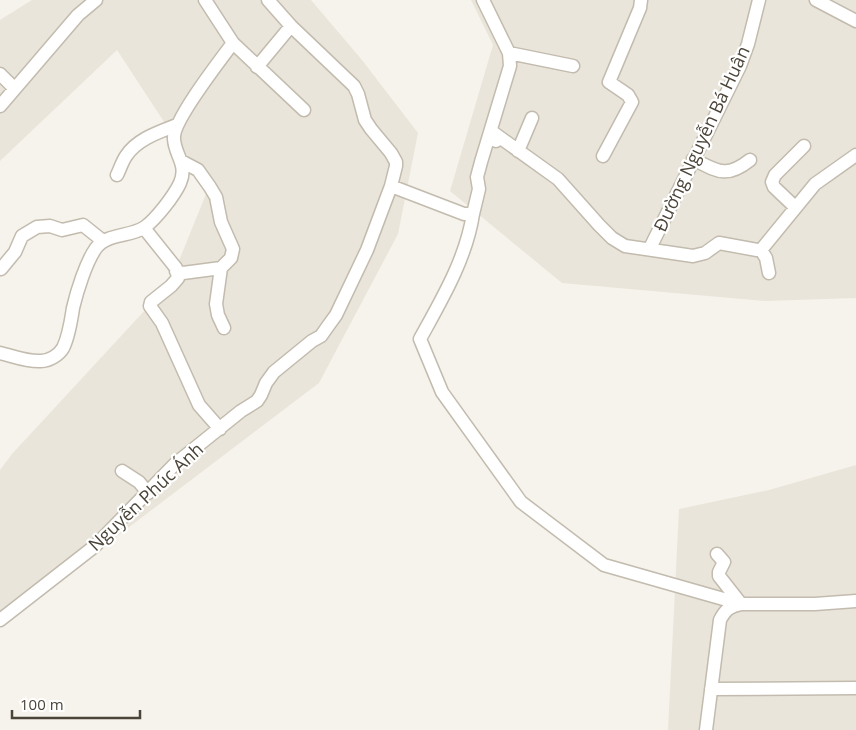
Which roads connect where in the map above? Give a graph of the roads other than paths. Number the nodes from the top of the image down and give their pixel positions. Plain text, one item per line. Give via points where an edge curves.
1 (96, 0) edge
2 (205, 0) edge
3 (268, 0) edge
4 (483, 0) edge
5 (641, 0) edge
6 (759, 0) edge
7 (816, 0) edge
8 (856, 21) edge
9 (290, 26) junction
10 (234, 43) junction
11 (509, 53) junction
12 (573, 66) dead end
13 (257, 67) junction
14 (0, 74) edge
15 (14, 88) junction
16 (0, 106) edge
17 (304, 110) dead end
18 (532, 118) dead end
19 (177, 125) junction
20 (491, 131) junction
21 (804, 146) dead end
22 (518, 152) junction
23 (856, 155) edge
24 (603, 156) dead end
25 (693, 159) junction
26 (750, 160) dead end
27 (181, 161) junction
28 (117, 175) dead end
29 (391, 186) junction
30 (474, 207) junction
31 (796, 207) junction
32 (144, 228) junction
33 (103, 241) junction
34 (650, 248) junction
35 (761, 250) junction
36 (221, 268) junction
37 (1, 269) edge
38 (176, 271) junction
39 (769, 274) dead end
40 (224, 328) dead end
41 (0, 353) edge
42 (220, 429) junction
43 (122, 471) dead end
44 (148, 493) junction
45 (717, 554) dead end
46 (856, 601) edge
47 (741, 604) junction
48 (3, 614) edge
49 (856, 688) edge
50 (711, 690) junction
51 (706, 730) edge

1 - 15 street via 78,15
2 - 10 street
3 - 9 street, Nguyễn Phúc Ánh
4 - 11 street
5 - 24 street via 609,82 628,95 632,102
6 - 25 street, Đường Nguyễn Bá Huân via 740,66
7 - 8 street
9 - 13 street
9 - 29 street, Nguyễn Phúc Ánh via 357,91 365,120 396,162
10 - 13 street
10 - 19 street
11 - 12 street
11 - 20 street via 510,66
13 - 17 street
14 - 15 street
15 - 16 street
18 - 22 street
19 - 27 street via 174,139
19 - 28 street via 150,135 137,145 126,155
20 - 22 street
20 - 30 street via 477,177 479,189
21 - 31 street via 772,182
22 - 34 street via 565,186 612,238 632,248
23 - 31 street via 820,180
25 - 26 street via 720,172 735,170
25 - 34 street, Đường Nguyễn Bá Huân
27 - 32 street via 184,168 180,183
27 - 36 street via 198,170 216,198 221,222 233,249 231,258
29 - 30 street via 464,214
29 - 42 street, Nguyễn Phúc Ánh via 368,250 321,336 274,372 261,396
30 - 47 street via 471,230 454,276 420,339 442,392 521,502 604,565
31 - 35 street
32 - 33 street
32 - 38 street
33 - 37 street via 84,225 62,230 50,226 37,227 22,236 15,252
33 - 41 street via 96,248 83,276 62,350 41,361
34 - 35 street via 693,256 705,253 719,243
35 - 39 street via 768,263
36 - 38 street
36 - 40 street via 216,304
38 - 42 street via 178,278 150,306 162,322 199,405
42 - 44 street, Nguyễn Phúc Ánh via 182,459
43 - 44 street via 139,482
44 - 48 street, Nguyễn Phúc Ánh via 95,546
45 - 47 street via 724,562 719,576
46 - 47 street
47 - 50 street via 731,606 720,620
49 - 50 street
50 - 51 street

